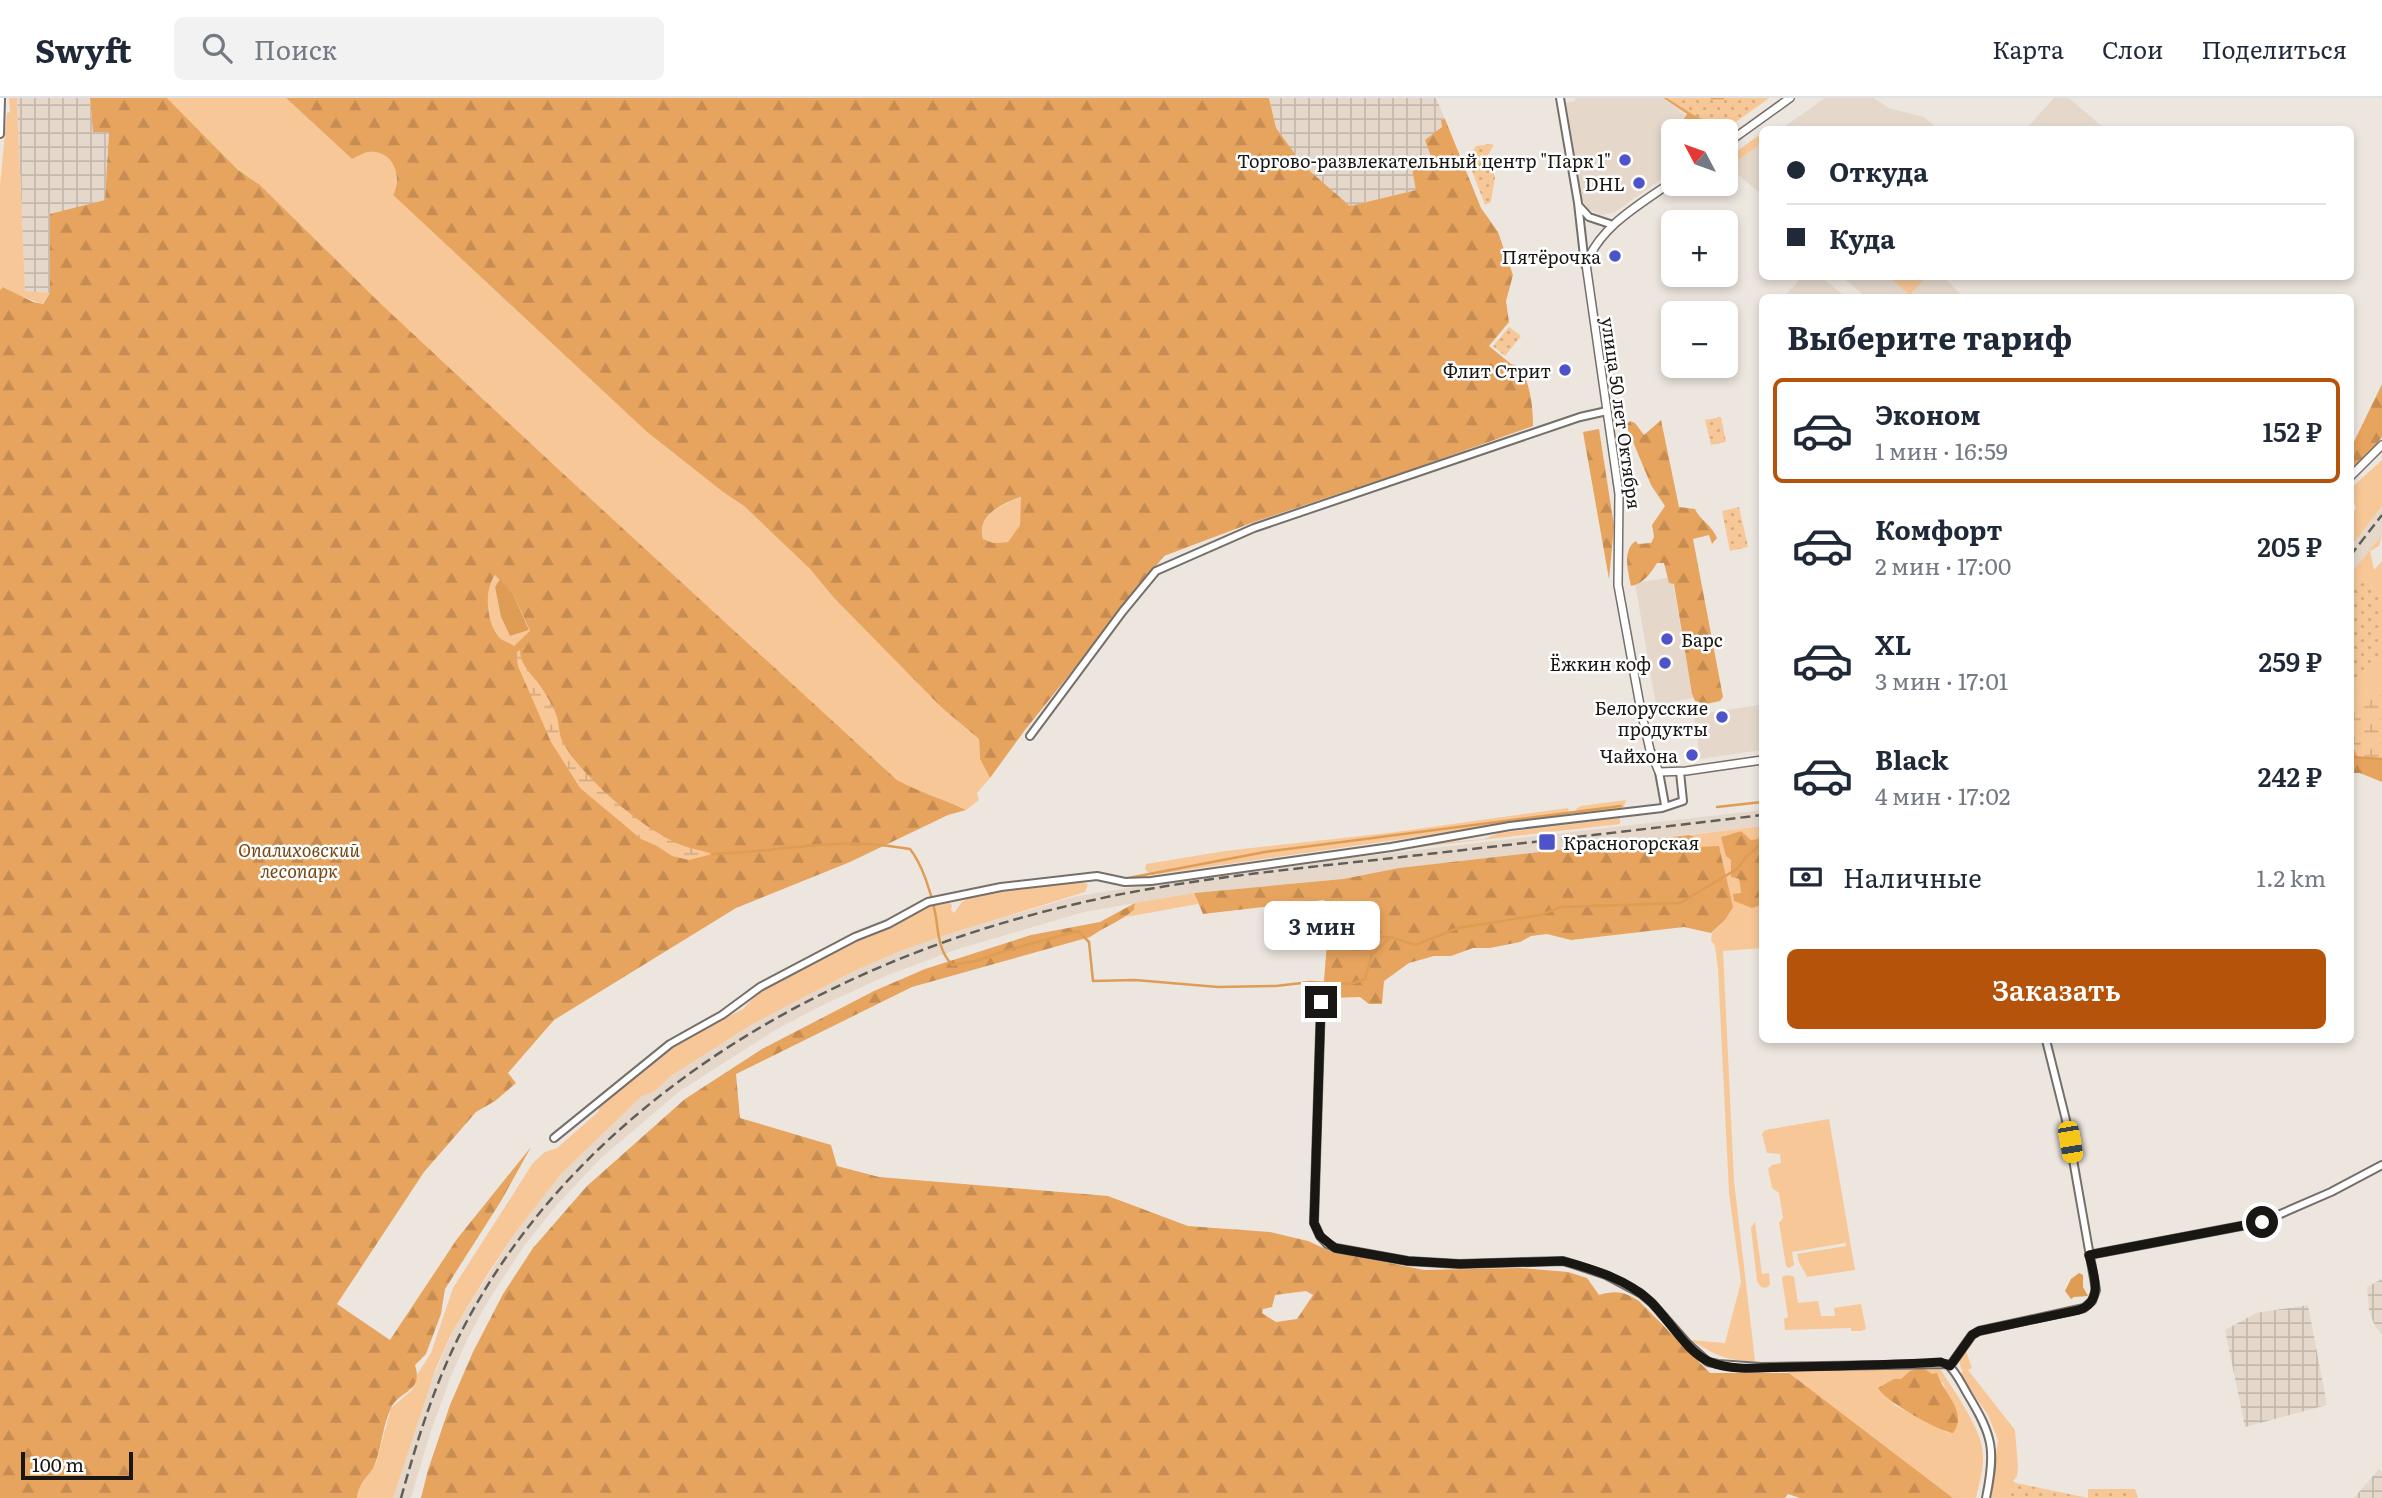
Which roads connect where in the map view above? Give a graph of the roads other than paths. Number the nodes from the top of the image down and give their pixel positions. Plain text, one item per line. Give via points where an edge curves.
1 (1, 98) edge
2 (1560, 98) edge
3 (1790, 98) edge
4 (0, 134) edge
5 (1738, 135) edge
6 (1661, 190) edge
7 (1578, 203) junction
8 (1613, 225) junction
9 (1586, 271) junction
10 (1607, 411) junction
11 (2382, 445) edge
12 (2354, 473) edge
13 (1030, 736) dead end
14 (1759, 760) edge
15 (1659, 772) junction
16 (1681, 772) junction
17 (1665, 805) junction
18 (1321, 1002) dead end
19 (2047, 1043) edge
20 (554, 1138) dead end
21 (2382, 1165) edge
22 (2089, 1255) junction
23 (1950, 1366) junction
24 (1986, 1498) edge

1 - 4 street
2 - 7 street, улица 50 лет Октября
3 - 5 street
6 - 8 street
7 - 8 street via 1589,216
7 - 9 street, улица 50 лет Октября
8 - 9 street via 1591,252
9 - 10 street, улица 50 лет Октября
10 - 13 street via 1254,528 1156,571
10 - 15 street, улица 50 лет Октября via 1621,511 1618,585 1641,711
11 - 12 street
14 - 16 street
15 - 16 street
15 - 17 street
16 - 17 street via 1683,801
17 - 20 street via 1151,881 1097,876 1000,887 928,902 760,987 670,1044
18 - 23 street via 1314,1223 1327,1244 1427,1263 1573,1264 1640,1293 1688,1345 1708,1362 1718,1364 1941,1362
19 - 22 street via 2066,1120
21 - 22 street via 2262,1222
22 - 23 street via 2096,1290 2088,1305 1979,1331
23 - 24 street via 1989,1434 1992,1454

